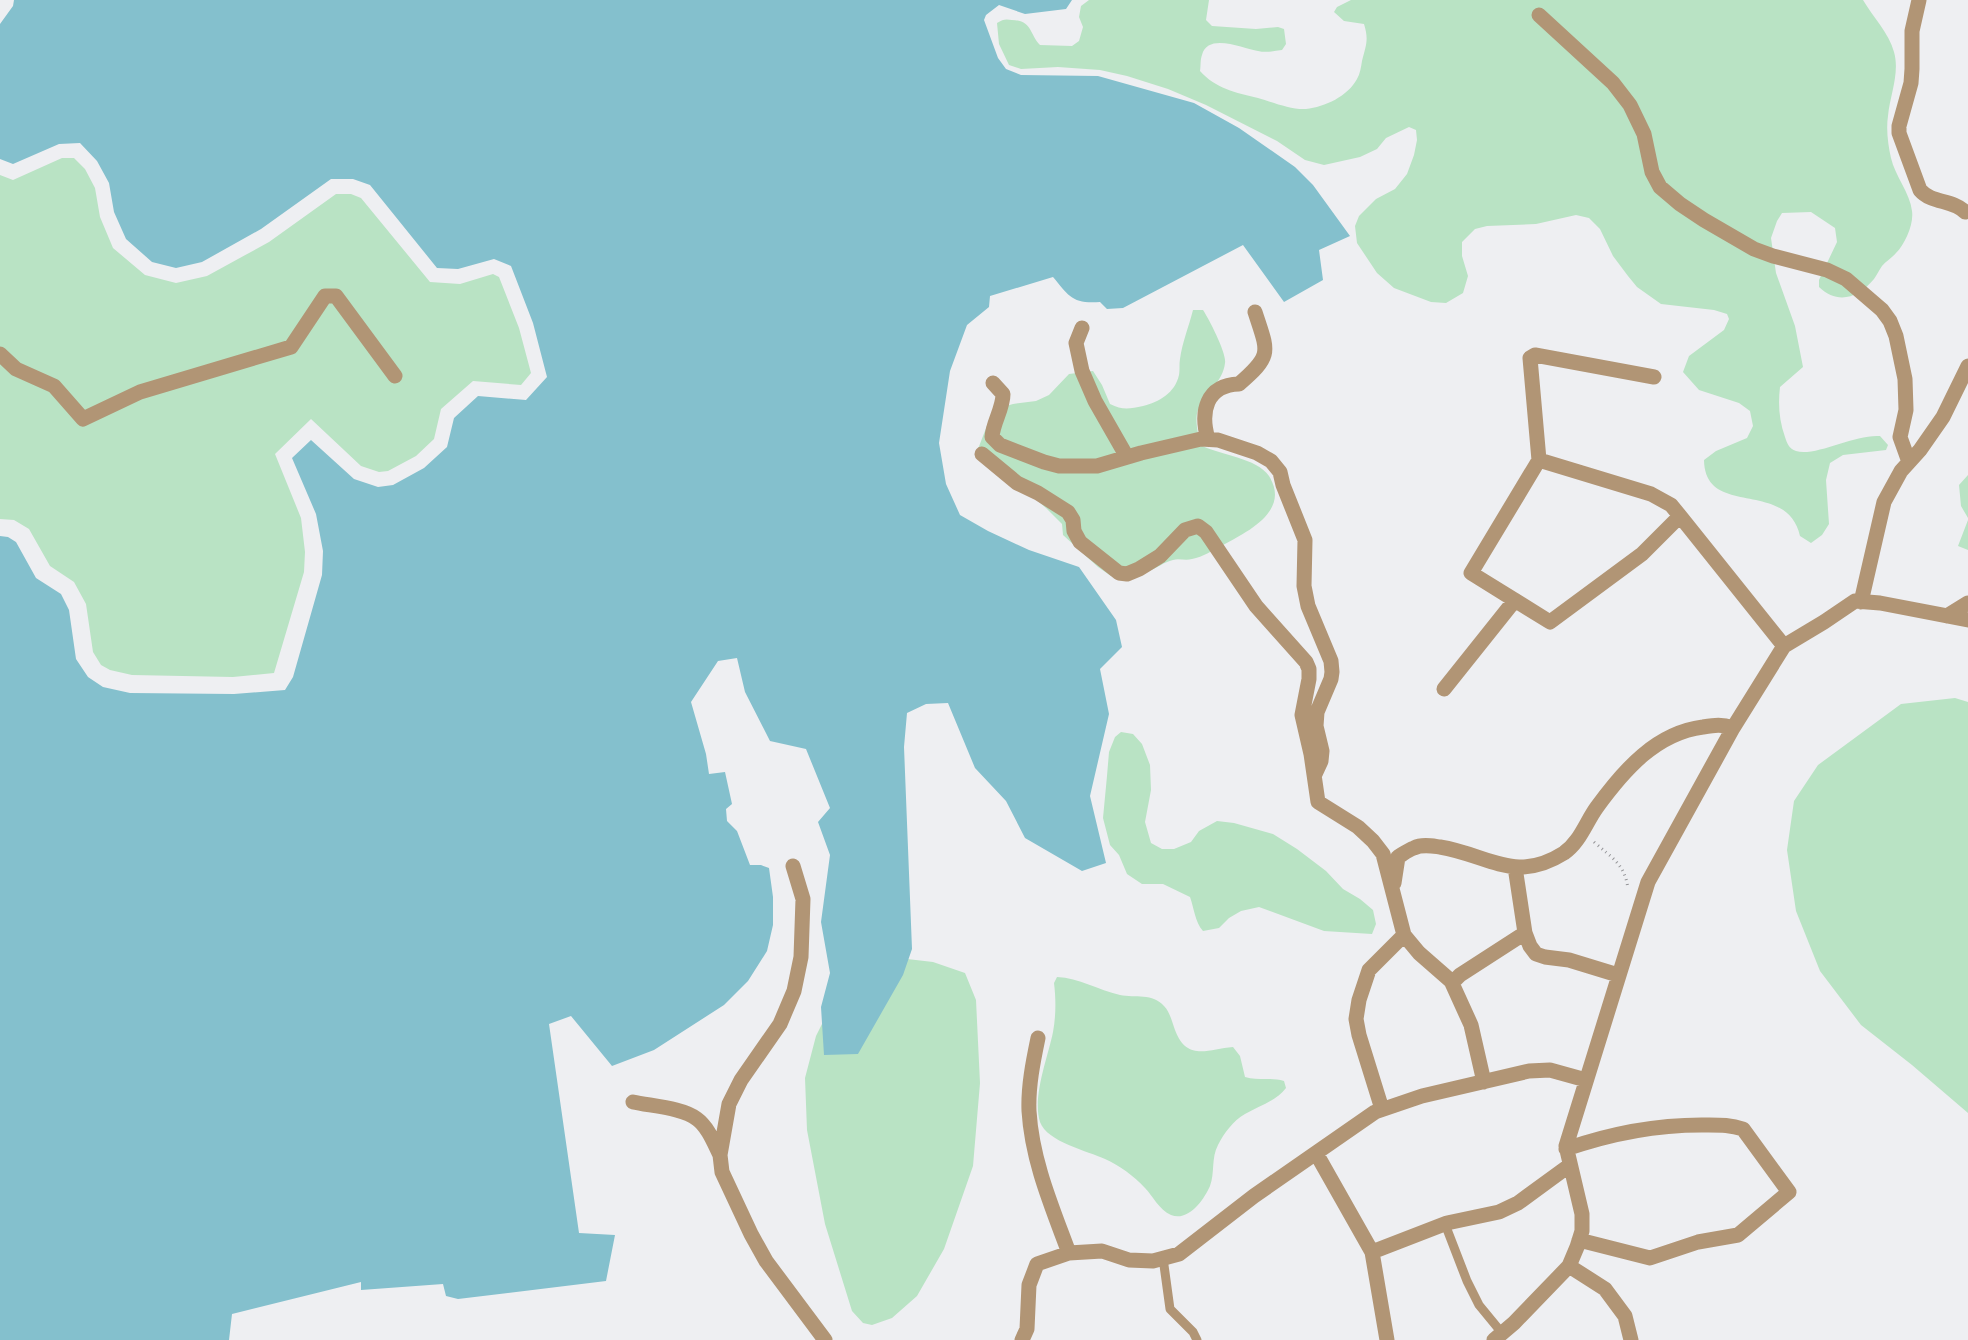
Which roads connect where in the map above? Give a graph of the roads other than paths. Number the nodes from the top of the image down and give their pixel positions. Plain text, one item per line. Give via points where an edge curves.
1 (1919, 0) edge
2 (1539, 15) dead end
3 (1967, 214) edge
4 (1255, 312) dead end
5 (1082, 328) dead end
6 (0, 354) edge
7 (1968, 366) edge
8 (395, 376) dead end
9 (1654, 378) dead end
10 (993, 383) dead end
11 (1208, 439) junction
12 (982, 454) dead end
13 (1127, 457) junction
14 (1538, 460) junction
15 (1909, 462) junction
16 (1680, 516) junction
17 (1515, 600) junction
18 (1861, 602) junction
19 (1968, 603) edge
20 (1947, 616) junction
21 (1968, 620) edge
22 (1784, 646) junction
23 (1444, 689) dead end
24 (1733, 728) junction
25 (1314, 777) junction
26 (793, 866) dead end
27 (1516, 867) junction
28 (1393, 890) junction
29 (1525, 933) junction
30 (1404, 935) junction
31 (1618, 975) junction
32 (1452, 983) junction
33 (1038, 1038) dead end
34 (1586, 1080) junction
35 (1484, 1082) junction
36 (633, 1102) dead end
37 (1382, 1109) junction
38 (1566, 1149) junction
39 (1316, 1153) junction
40 (720, 1155) junction
41 (1570, 1165) junction
42 (1445, 1224) junction
43 (1580, 1240) junction
44 (1372, 1252) junction
45 (1069, 1253) junction
46 (1163, 1258) junction
47 (1569, 1266) junction
48 (1498, 1336) edge
49 (825, 1340) edge
50 (1022, 1340) edge
51 (1197, 1340) edge
52 (1387, 1340) edge
53 (1632, 1340) edge

1 - 3 street via 1912,31 1910,83 1899,134 1920,190 1926,196 1958,205
2 - 15 street via 1613,84 1630,105 1644,134 1652,172 1660,187 1704,220 1754,249 1827,270 1846,279 1882,310 1896,336 1905,379 1906,410 1900,437
4 - 11 street via 1266,348 1264,357 1258,368 1239,384 1218,389 1211,396 1204,425
5 - 13 street via 1076,343 1082,371
6 - 8 street via 16,368 54,386 83,419 140,392 292,347 325,296 336,296
7 - 15 street via 1942,417
9 - 14 street via 1535,356 1530,358
10 - 13 street via 1003,394 992,437 1000,445 1059,466 1097,466
11 - 13 street
11 - 25 street via 1243,448 1271,461 1280,472 1305,540 1304,586 1308,606 1326,648 1332,672 1317,712 1316,726 1322,751
12 - 25 street via 1017,483 1068,512 1080,542 1119,573 1138,570 1160,556 1185,530 1198,526 1206,532 1256,606 1306,662 1309,669 1302,715
14 - 16 street via 1651,494 1671,506
14 - 17 street via 1471,573
15 - 18 street via 1884,502
16 - 17 street via 1642,554 1550,622
16 - 22 street
17 - 23 street
18 - 20 street
18 - 22 street via 1855,601
19 - 20 street
20 - 21 street
22 - 24 street
24 - 27 street via 1723,724 1696,728 1664,739 1623,774 1566,851 1549,862 1533,867
24 - 31 street via 1648,882
25 - 28 street via 1318,802 1358,827 1383,854
26 - 40 street via 803,899 801,957 794,990 780,1024 741,1080 729,1104
27 - 28 street via 1455,850 1429,845 1415,847 1398,857
27 - 29 street
28 - 30 street
29 - 31 street via 1536,954
29 - 32 street via 1468,969
30 - 32 street
30 - 37 street via 1369,970 1358,1000 1356,1019 1359,1035
31 - 34 street
32 - 35 street via 1471,1025
33 - 45 street via 1030,1082 1029,1111 1040,1172
34 - 35 street via 1550,1070 1529,1071
34 - 38 street
35 - 37 street
36 - 40 street via 688,1113 698,1119
37 - 39 street
38 - 41 street
38 - 43 street via 1592,1140 1678,1124 1733,1125 1743,1129 1789,1192 1738,1235 1698,1242 1650,1258
39 - 44 street
39 - 46 street via 1179,1254
40 - 49 street via 722,1172 751,1234 766,1260
41 - 42 street via 1518,1203 1499,1212
41 - 43 street via 1582,1214
42 - 44 street
42 - 48 lane via 1467,1281
43 - 47 street
44 - 52 street
45 - 46 street via 1102,1251 1128,1260
45 - 50 street via 1037,1264 1029,1285 1027,1329
46 - 51 lane via 1170,1309
47 - 48 street
47 - 53 street via 1605,1289 1624,1316

